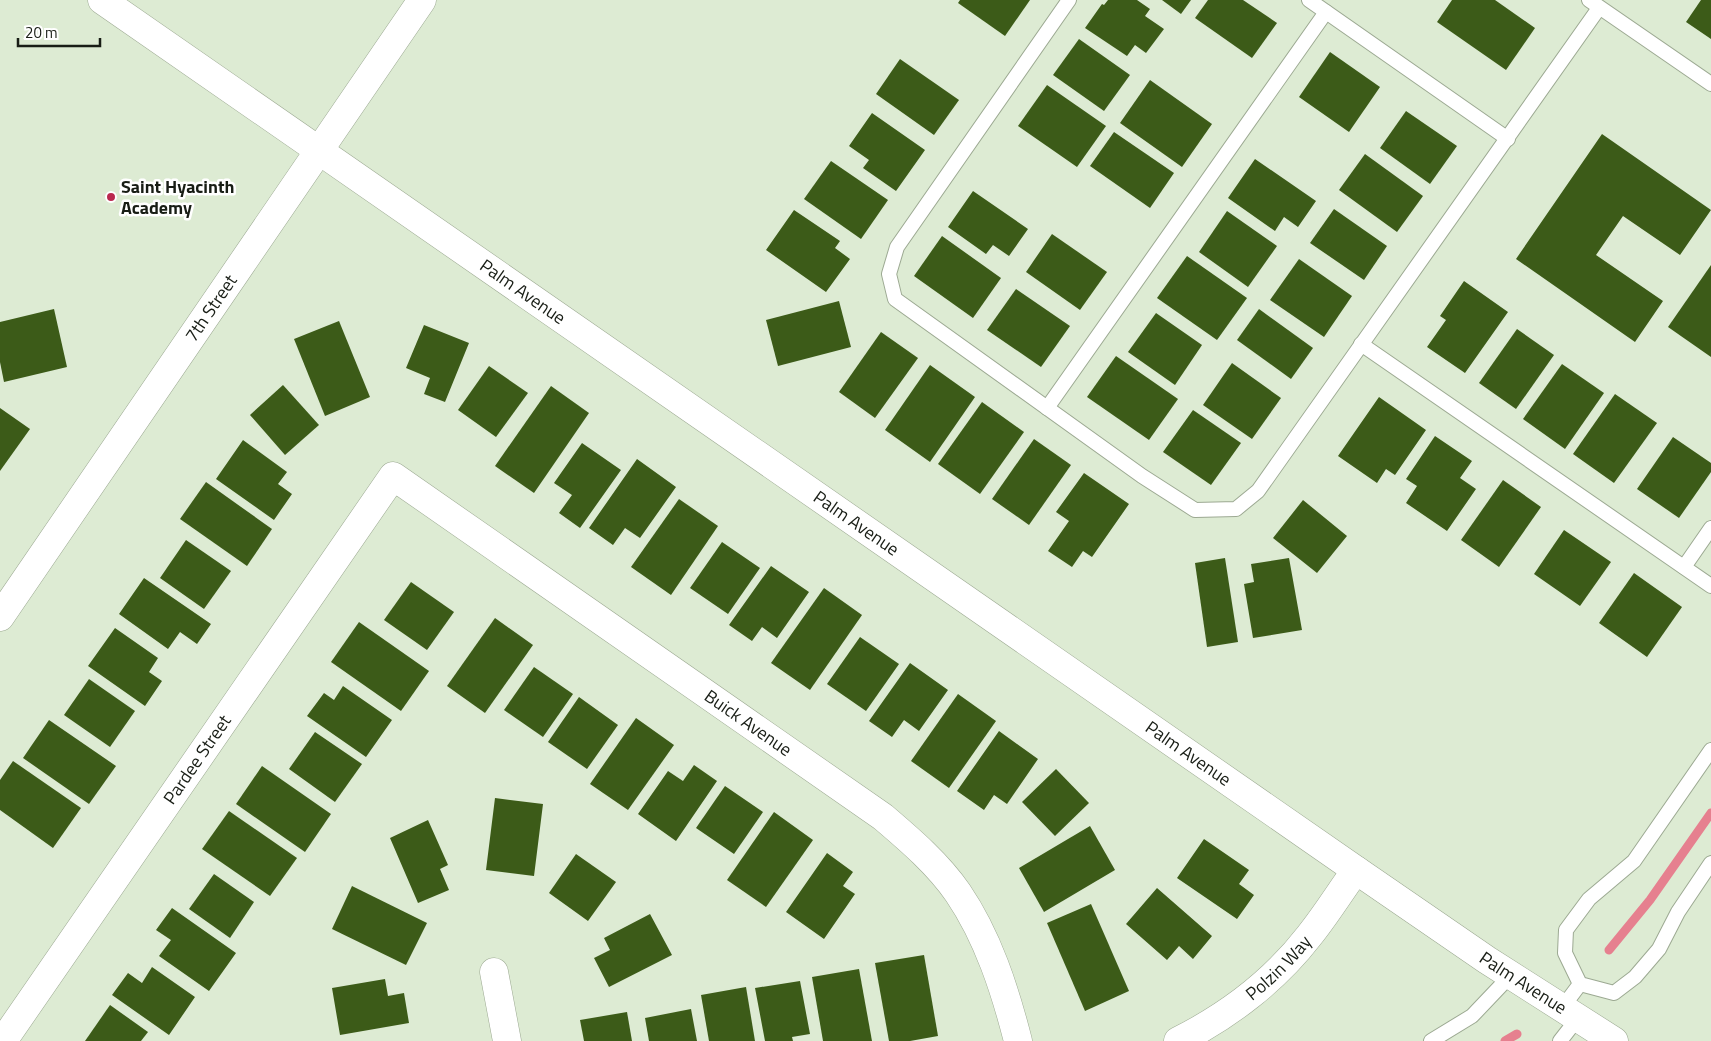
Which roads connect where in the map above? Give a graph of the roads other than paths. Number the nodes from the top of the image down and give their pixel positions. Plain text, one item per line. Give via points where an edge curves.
1 (102, 0) edge
2 (422, 0) edge
3 (1069, 0) edge
4 (1309, 0) edge
5 (1594, 4) edge
6 (1326, 12) junction
7 (1711, 84) edge
8 (1508, 139) junction
9 (318, 152) junction
10 (1361, 344) junction
11 (1047, 408) junction
12 (393, 476) joint
13 (1711, 528) edge
14 (1684, 567) junction
15 (1711, 586) edge
16 (0, 616) edge
17 (1711, 750) edge
18 (1711, 863) edge
19 (1356, 870) junction
20 (494, 972) dead end
21 (1511, 975) junction
22 (1580, 984) junction
23 (1570, 1013) junction
24 (3, 1041) edge
25 (507, 1041) edge
26 (1018, 1041) edge
27 (1178, 1041) edge
28 (1431, 1041) edge
29 (1560, 1041) edge
30 (1614, 1041) edge

1 - 9 street, Palm Avenue
2 - 9 street, 7th Street
3 - 11 lane via 897,247 889,274 894,299
4 - 6 lane
5 - 7 lane
5 - 8 lane
6 - 8 lane
6 - 11 lane
8 - 10 lane
9 - 16 street, 7th Street
9 - 19 street, Palm Avenue
10 - 11 lane via 1258,491 1236,509 1195,510
10 - 14 lane
12 - 24 street, Pardee Street
12 - 26 street, Buick Avenue via 883,817 922,851 958,893 983,940 1007,996
13 - 14 lane
14 - 15 lane
17 - 22 lane via 1634,861 1589,900 1566,930 1565,953
18 - 22 lane via 1678,912 1659,949 1635,977 1614,992
19 - 21 street, Palm Avenue
19 - 27 street, Polzin Way via 1308,937 1280,968 1243,1000 1205,1027
20 - 25 street
21 - 23 street, Palm Avenue
21 - 28 lane via 1472,1016
22 - 23 lane
23 - 29 lane
23 - 30 street, Palm Avenue

